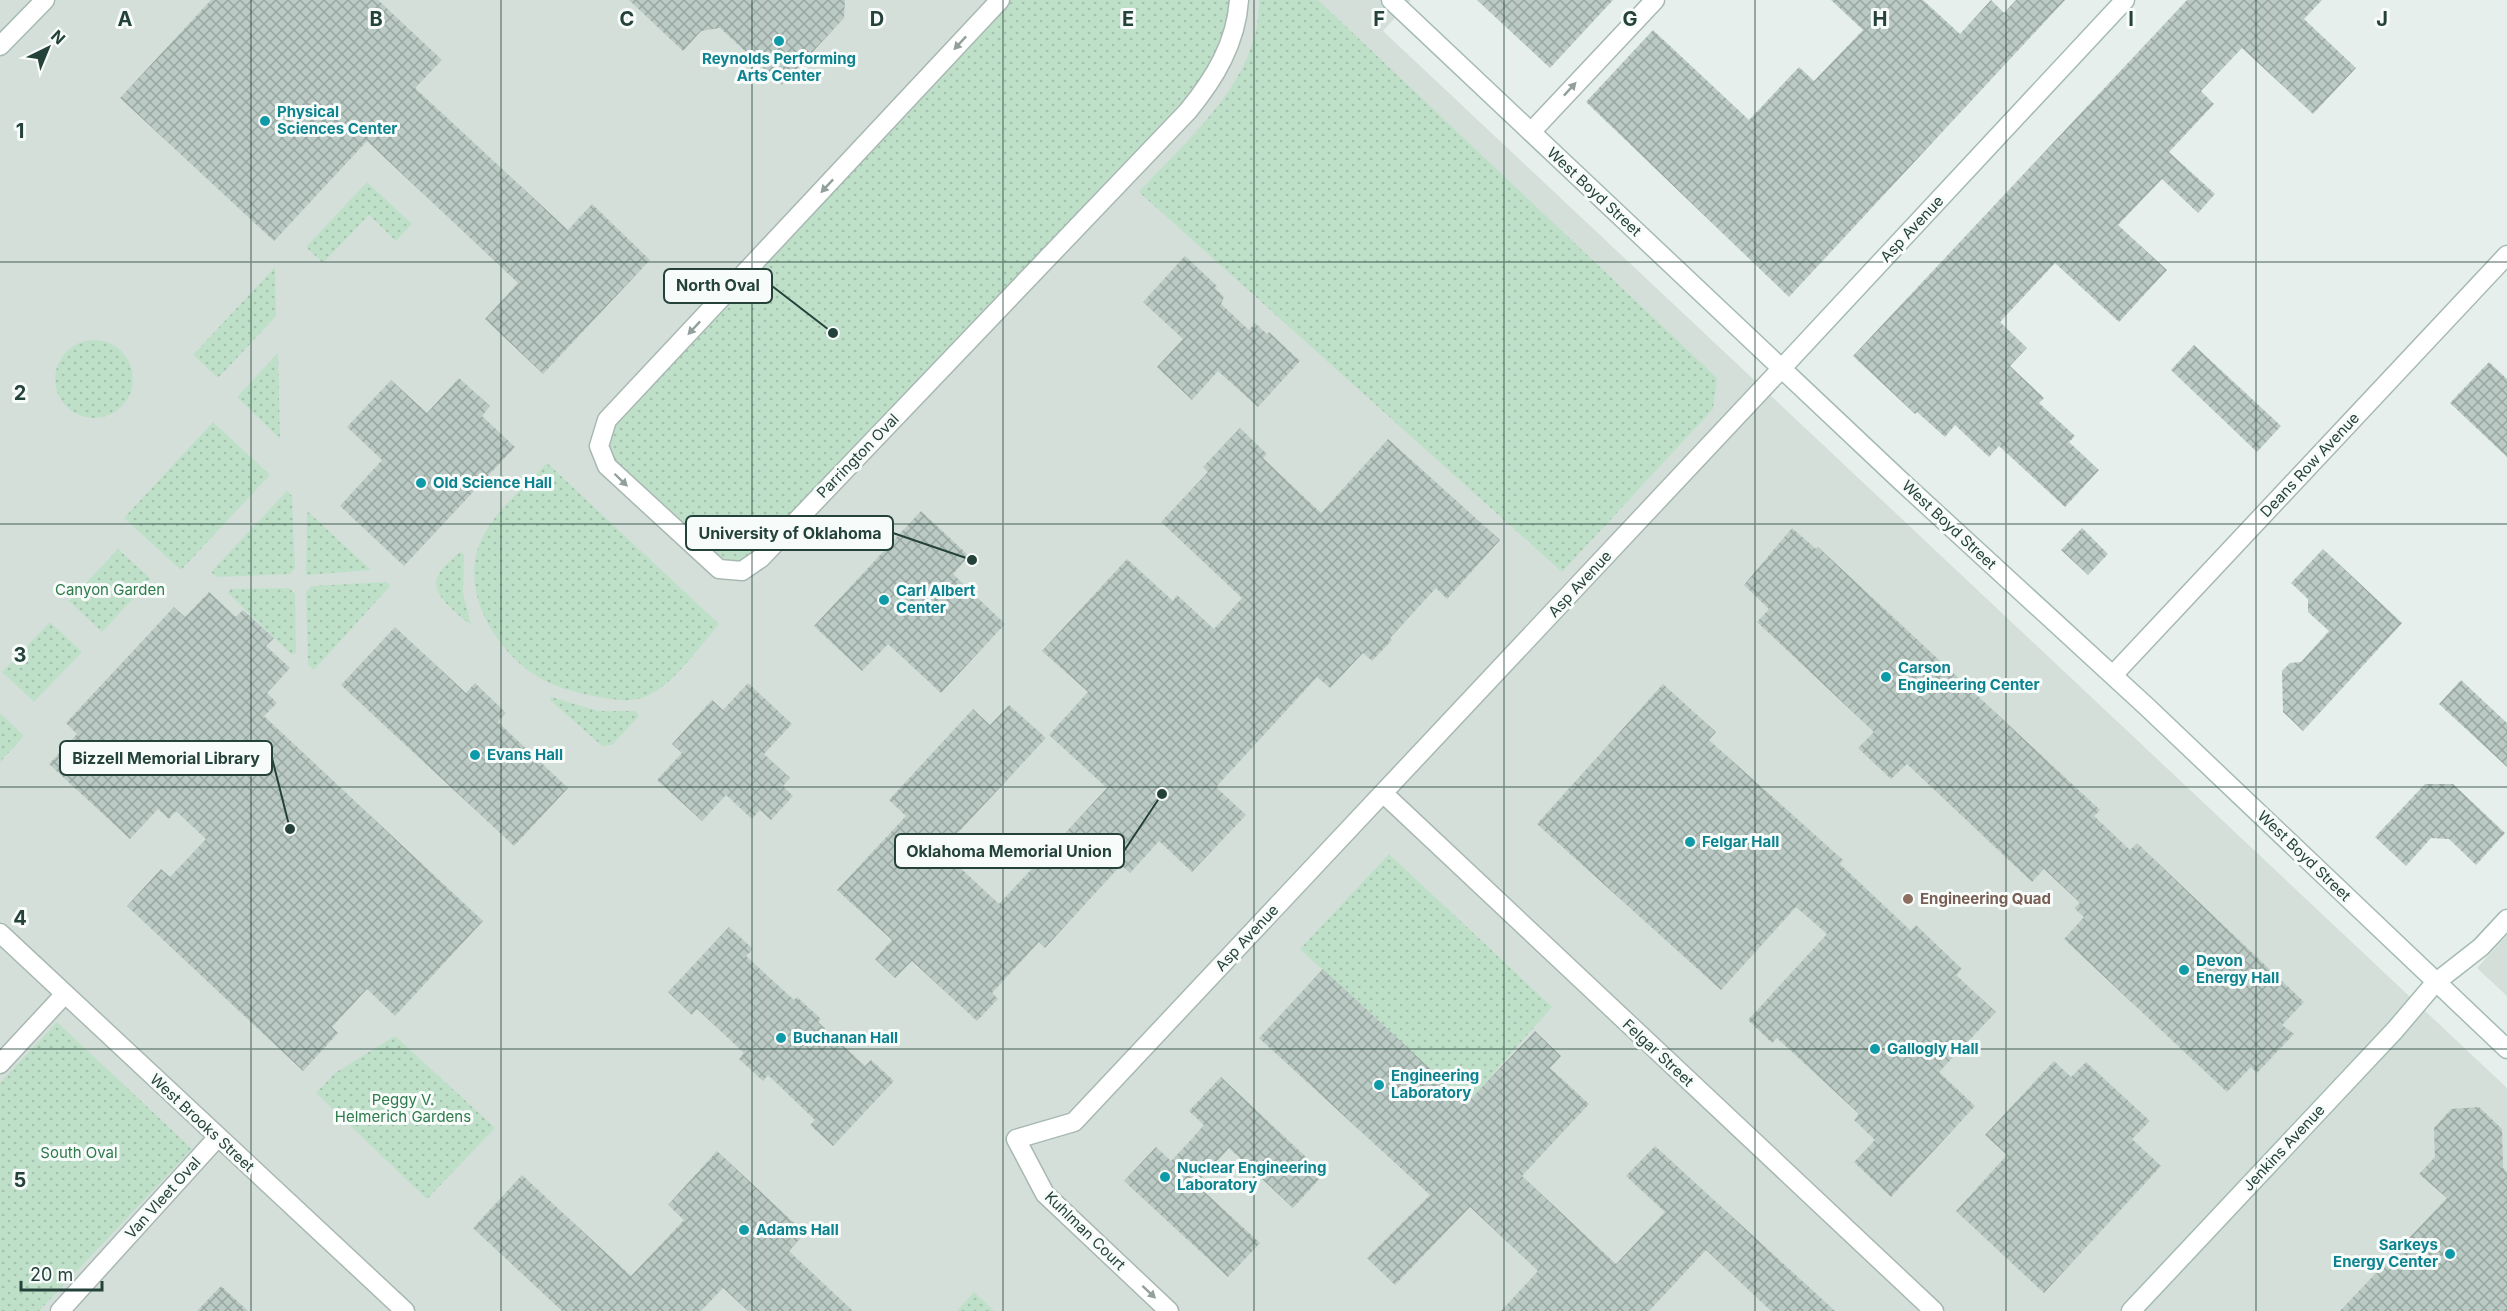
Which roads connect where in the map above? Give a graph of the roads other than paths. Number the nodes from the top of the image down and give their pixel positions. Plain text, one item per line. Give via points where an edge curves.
1 (45, 0) edge
2 (1000, 0) edge
3 (1239, 0) edge
4 (1391, 0) edge
5 (1655, 0) edge
6 (2125, 0) edge
7 (0, 46) edge
8 (1531, 132) junction
9 (2507, 255) edge
10 (1782, 368) junction
11 (2113, 675) junction
12 (1383, 794) junction
13 (2507, 919) edge
14 (0, 933) edge
15 (2435, 983) junction
16 (64, 995) junction
17 (2507, 1048) edge
18 (0, 1064) edge
19 (217, 1138) junction
20 (1016, 1139) joint
21 (60, 1311) edge
22 (405, 1311) edge
23 (1169, 1311) edge
24 (1934, 1311) edge
25 (2131, 1311) edge

1 - 7 street
2 -> 3 street, Parrington Oval via 607,420 599,446 607,466 719,569 742,571 761,558 1188,111 1208,87 1229,48
4 - 8 street, West Boyd Street
8 -> 5 street
6 - 10 street, Asp Avenue
8 - 10 street, West Boyd Street
9 - 11 street, Deans Row Avenue
10 - 11 street, West Boyd Street
10 - 12 street, Asp Avenue
11 - 15 street, West Boyd Street
12 - 20 street, Asp Avenue via 1074,1122
12 - 24 street, Felgar Street
13 - 15 street, Jenkins Avenue via 2481,947
14 - 16 street, West Brooks Street
15 - 17 street, West Boyd Street
15 - 25 street, Jenkins Avenue
16 - 18 street
16 - 19 street, West Brooks Street
19 - 21 street, Van Vleet Oval
19 - 22 street, West Brooks Street
20 -> 23 street, Kuhlman Court via 1045,1194

